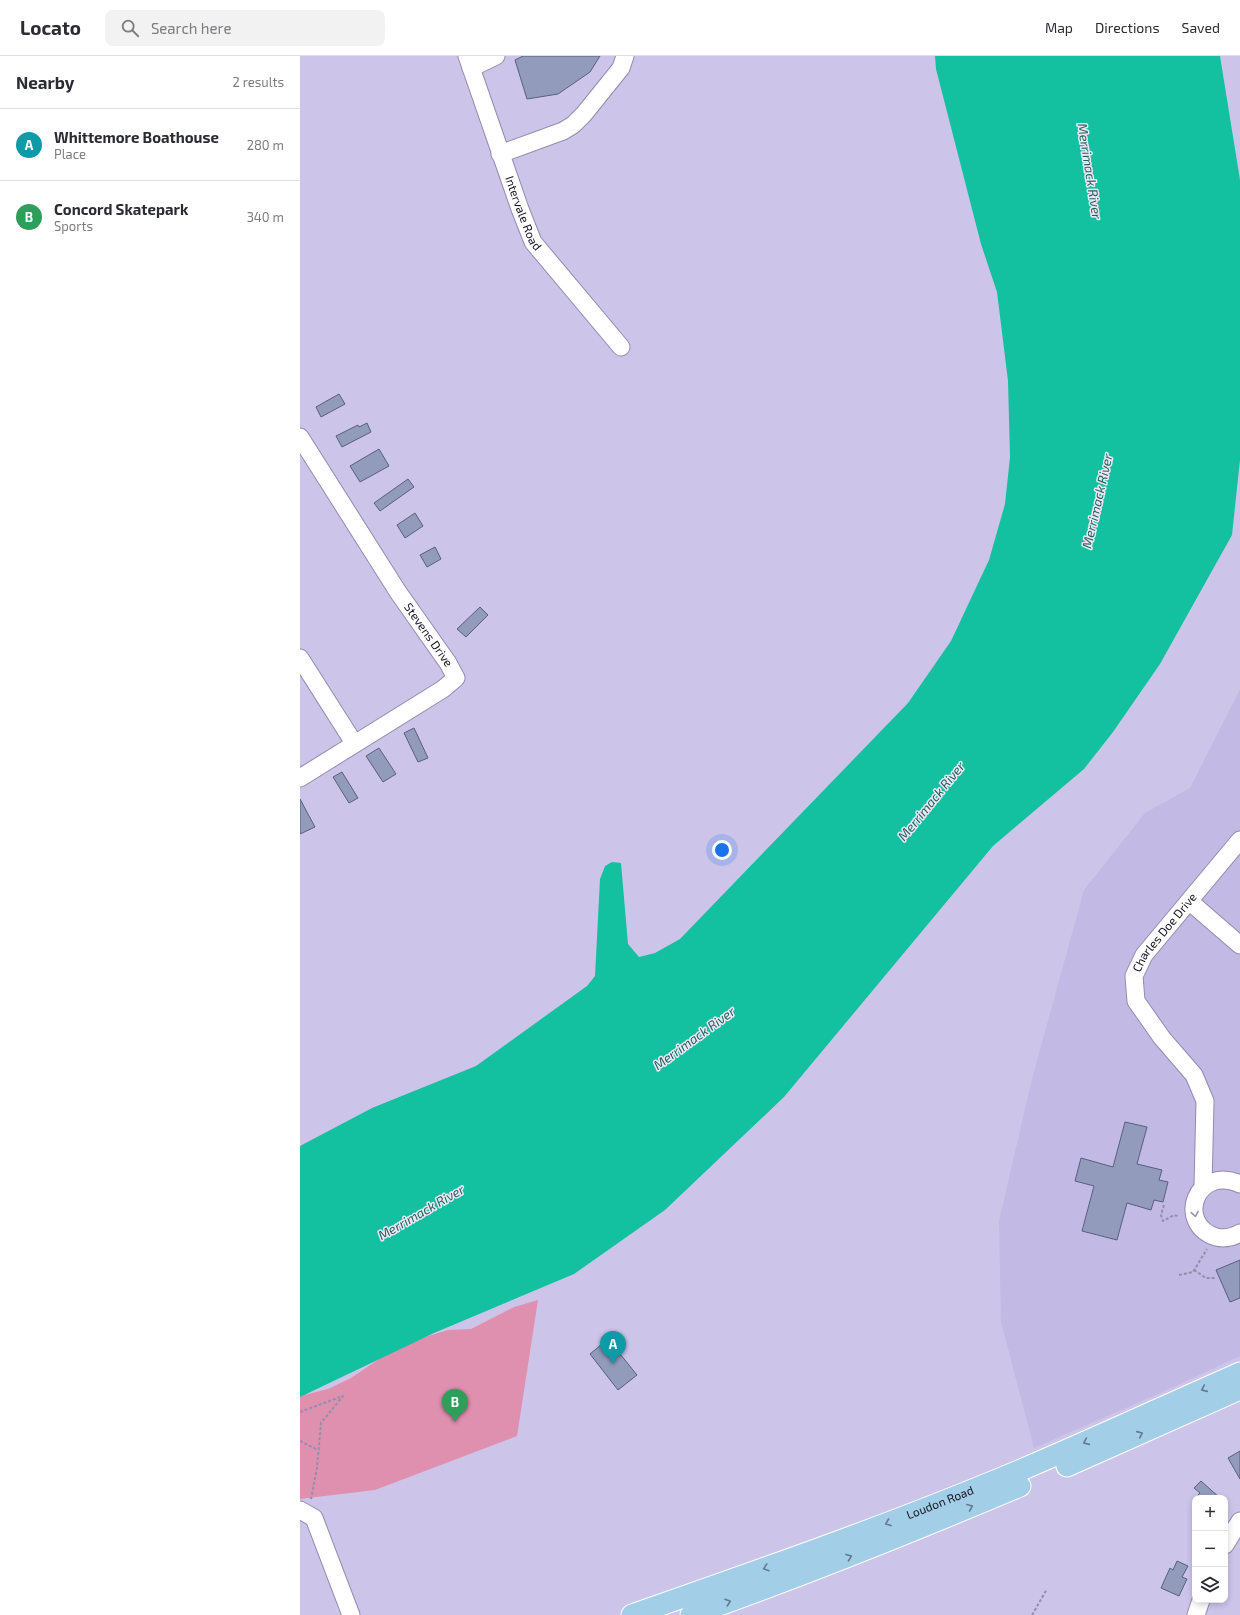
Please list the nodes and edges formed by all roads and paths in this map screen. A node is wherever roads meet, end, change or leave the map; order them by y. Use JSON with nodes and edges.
{"nodes":[{"id":1,"x":496,"y":56,"type":"edge"},
{"id":2,"x":625,"y":56,"type":"edge"},
{"id":3,"x":469,"y":62,"type":"edge"},
{"id":4,"x":500,"y":154,"type":"junction"},
{"id":5,"x":621,"y":347,"type":"dead end"},
{"id":6,"x":300,"y":437,"type":"edge"},
{"id":7,"x":300,"y":658,"type":"edge"},
{"id":8,"x":354,"y":743,"type":"junction"},
{"id":9,"x":300,"y":778,"type":"edge"},
{"id":10,"x":1240,"y":840,"type":"edge"},
{"id":11,"x":1189,"y":901,"type":"junction"},
{"id":12,"x":1240,"y":944,"type":"edge"},
{"id":13,"x":1240,"y":1184,"type":"edge"},
{"id":14,"x":1203,"y":1187,"type":"junction"},
{"id":15,"x":1164,"y":1204,"type":"dead end"},
{"id":16,"x":1178,"y":1216,"type":"dead end"},
{"id":17,"x":1240,"y":1232,"type":"edge"},
{"id":18,"x":1208,"y":1248,"type":"dead end"},
{"id":19,"x":1194,"y":1270,"type":"junction"},
{"id":20,"x":1179,"y":1275,"type":"dead end"},
{"id":21,"x":1216,"y":1278,"type":"dead end"},
{"id":22,"x":1240,"y":1373,"type":"edge"},
{"id":23,"x":1240,"y":1390,"type":"edge"},
{"id":24,"x":300,"y":1412,"type":"edge"},
{"id":25,"x":300,"y":1441,"type":"edge"},
{"id":26,"x":318,"y":1450,"type":"junction"},
{"id":27,"x":304,"y":1512,"type":"edge"},
{"id":28,"x":1240,"y":1520,"type":"edge"},
{"id":29,"x":1228,"y":1540,"type":"edge"},
{"id":30,"x":1047,"y":1589,"type":"dead end"},
{"id":31,"x":1200,"y":1603,"type":"edge"},
{"id":32,"x":351,"y":1615,"type":"edge"},
{"id":33,"x":632,"y":1615,"type":"edge"},
{"id":34,"x":691,"y":1615,"type":"edge"},
{"id":35,"x":1032,"y":1615,"type":"edge"},
{"id":36,"x":1196,"y":1615,"type":"edge"}],
"edges":[{"from":1,"to":3,"type":"street"},
{"from":2,"to":4,"type":"street"},
{"from":3,"to":4,"type":"street","name":"Intervale Road"},
{"from":4,"to":5,"type":"street","name":"Intervale Road"},
{"from":6,"to":8,"type":"street","name":"Stevens Drive"},
{"from":7,"to":8,"type":"street"},
{"from":8,"to":9,"type":"street","name":"Stevens Drive"},
{"from":10,"to":11,"type":"street","name":"Charles Doe Drive"},
{"from":11,"to":12,"type":"street"},
{"from":11,"to":14,"type":"street","name":"Charles Doe Drive"},
{"from":13,"to":14,"type":"street"},
{"from":14,"to":17,"type":"street","name":"Charles Doe Drive","one_way":true},
{"from":15,"to":16,"type":"path"},
{"from":18,"to":19,"type":"path"},
{"from":19,"to":20,"type":"path"},
{"from":19,"to":21,"type":"path"},
{"from":22,"to":33,"type":"main road","name":"Loudon Road","one_way":true},
{"from":34,"to":23,"type":"main road","name":"Loudon Road","one_way":true},
{"from":24,"to":26,"type":"path"},
{"from":25,"to":26,"type":"path"},
{"from":26,"to":27,"type":"path"},
{"from":27,"to":32,"type":"street"},
{"from":28,"to":29,"type":"street"},
{"from":30,"to":35,"type":"path"},
{"from":31,"to":36,"type":"street"}]}
